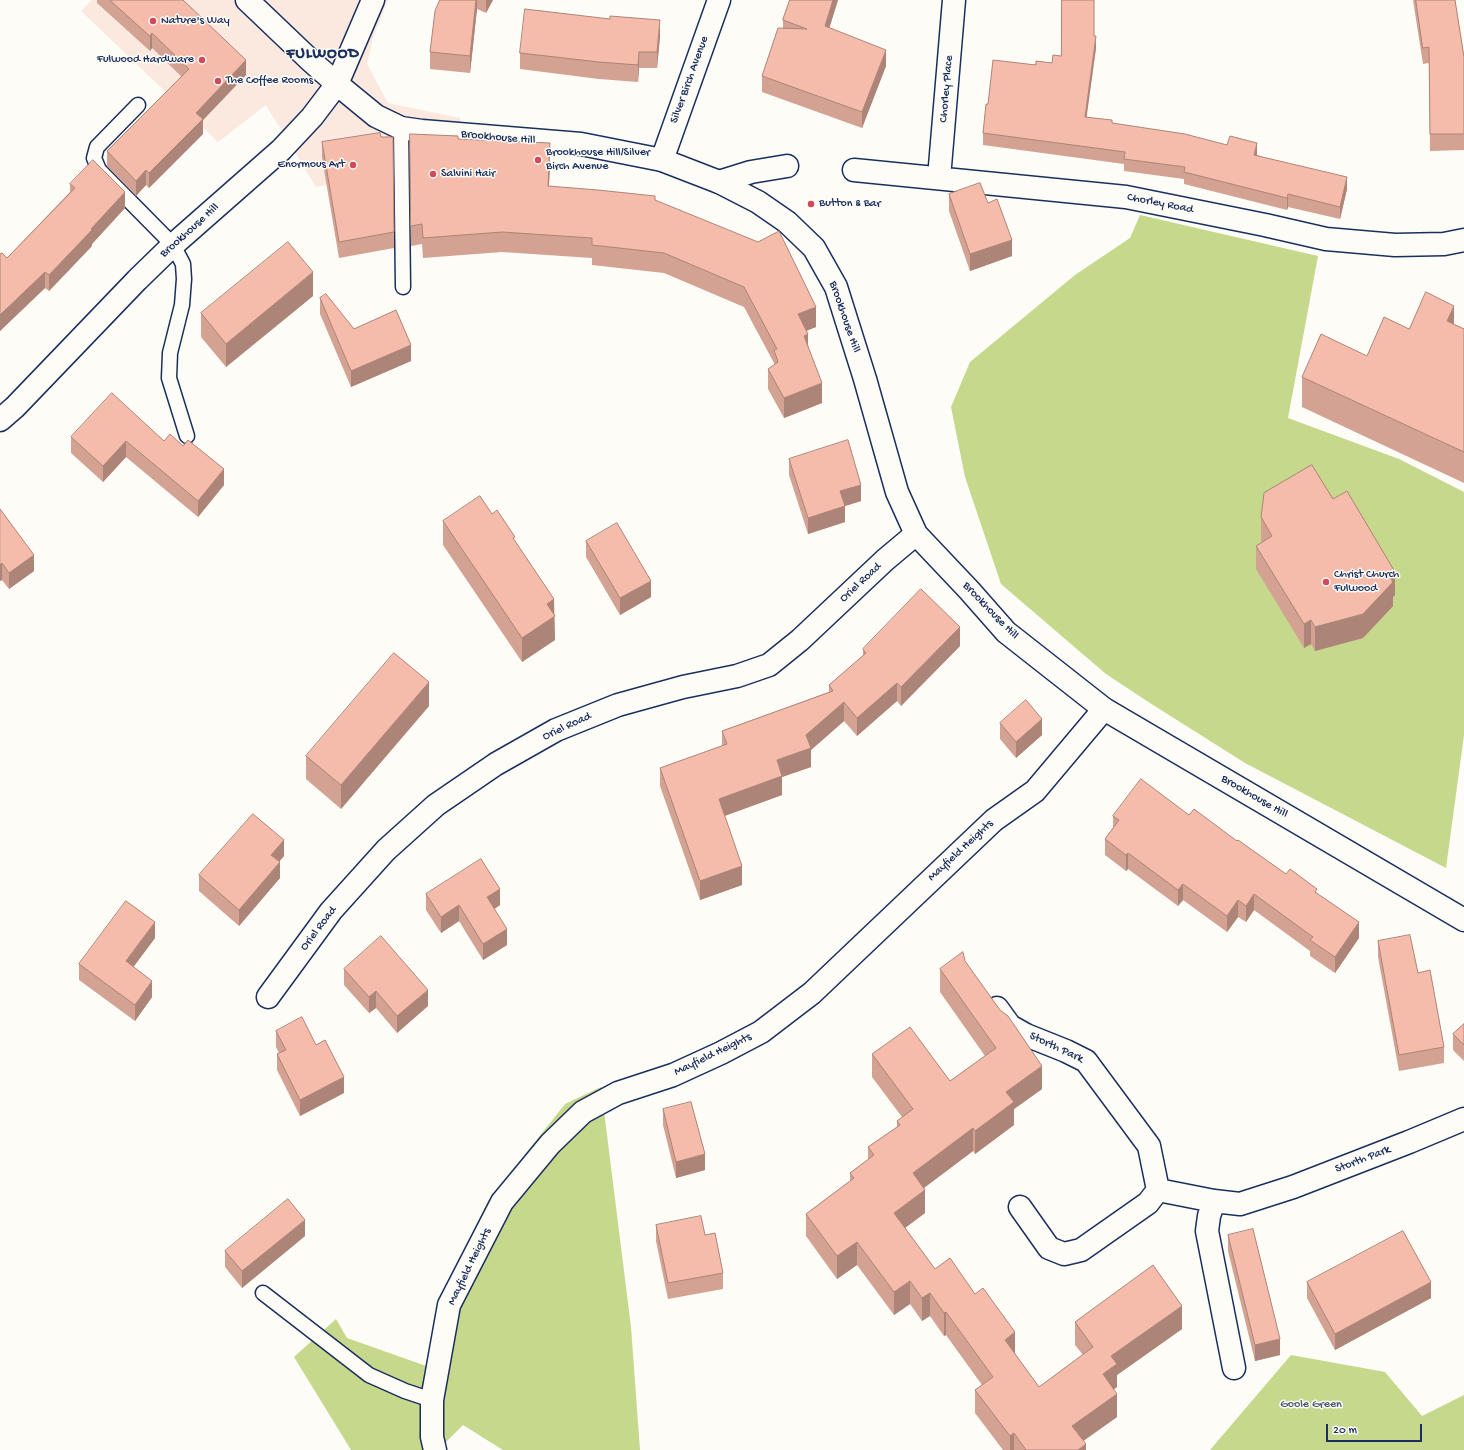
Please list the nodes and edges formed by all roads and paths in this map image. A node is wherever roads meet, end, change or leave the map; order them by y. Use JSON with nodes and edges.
{"nodes":[{"id":1,"x":247,"y":0,"type":"edge"},
{"id":2,"x":373,"y":0,"type":"edge"},
{"id":3,"x":719,"y":0,"type":"edge"},
{"id":4,"x":954,"y":0,"type":"edge"},
{"id":5,"x":337,"y":84,"type":"junction"},
{"id":6,"x":138,"y":105,"type":"dead end"},
{"id":7,"x":401,"y":128,"type":"junction"},
{"id":8,"x":662,"y":160,"type":"junction"},
{"id":9,"x":787,"y":166,"type":"dead end"},
{"id":10,"x":854,"y":170,"type":"dead end"},
{"id":11,"x":939,"y":178,"type":"junction"},
{"id":12,"x":719,"y":182,"type":"junction"},
{"id":13,"x":1464,"y":240,"type":"edge"},
{"id":14,"x":173,"y":246,"type":"junction"},
{"id":15,"x":403,"y":287,"type":"dead end"},
{"id":16,"x":0,"y":420,"type":"edge"},
{"id":17,"x":187,"y":436,"type":"dead end"},
{"id":18,"x":916,"y":534,"type":"junction"},
{"id":19,"x":1104,"y":709,"type":"junction"},
{"id":20,"x":1464,"y":920,"type":"edge"},
{"id":21,"x":983,"y":989,"type":"edge"},
{"id":22,"x":268,"y":998,"type":"dead end"},
{"id":23,"x":1464,"y":1119,"type":"edge"},
{"id":24,"x":1158,"y":1190,"type":"junction"},
{"id":25,"x":1214,"y":1201,"type":"junction"},
{"id":26,"x":1020,"y":1207,"type":"dead end"},
{"id":27,"x":263,"y":1293,"type":"dead end"},
{"id":28,"x":1234,"y":1368,"type":"dead end"},
{"id":29,"x":432,"y":1400,"type":"junction"},
{"id":30,"x":435,"y":1450,"type":"edge"}],
"edges":[{"from":1,"to":5,"type":"street"},
{"from":2,"to":5,"type":"street"},
{"from":3,"to":8,"type":"street","name":"Silver Birch Avenue"},
{"from":4,"to":11,"type":"street","name":"Chorley Place"},
{"from":5,"to":7,"type":"street","name":"Brookhouse Hill"},
{"from":5,"to":14,"type":"street","name":"Brookhouse Hill"},
{"from":6,"to":14,"type":"lane"},
{"from":7,"to":8,"type":"street","name":"Brookhouse Hill"},
{"from":7,"to":15,"type":"lane"},
{"from":8,"to":12,"type":"street","name":"Brookhouse Hill"},
{"from":9,"to":12,"type":"street"},
{"from":10,"to":11,"type":"street","name":"Chorley Road"},
{"from":11,"to":13,"type":"street","name":"Chorley Road"},
{"from":12,"to":18,"type":"street","name":"Brookhouse Hill"},
{"from":14,"to":16,"type":"street","name":"Brookhouse Hill"},
{"from":14,"to":17,"type":"lane"},
{"from":18,"to":19,"type":"street","name":"Brookhouse Hill"},
{"from":18,"to":22,"type":"street","name":"Oriel Road"},
{"from":19,"to":20,"type":"street","name":"Brookhouse Hill"},
{"from":19,"to":29,"type":"street","name":"Mayfield Heights"},
{"from":21,"to":24,"type":"street","name":"Storth Park"},
{"from":23,"to":25,"type":"street","name":"Storth Park"},
{"from":24,"to":25,"type":"street","name":"Storth Park"},
{"from":24,"to":26,"type":"street"},
{"from":25,"to":28,"type":"street"},
{"from":27,"to":29,"type":"lane"},
{"from":29,"to":30,"type":"street","name":"Mayfield Heights"}]}
